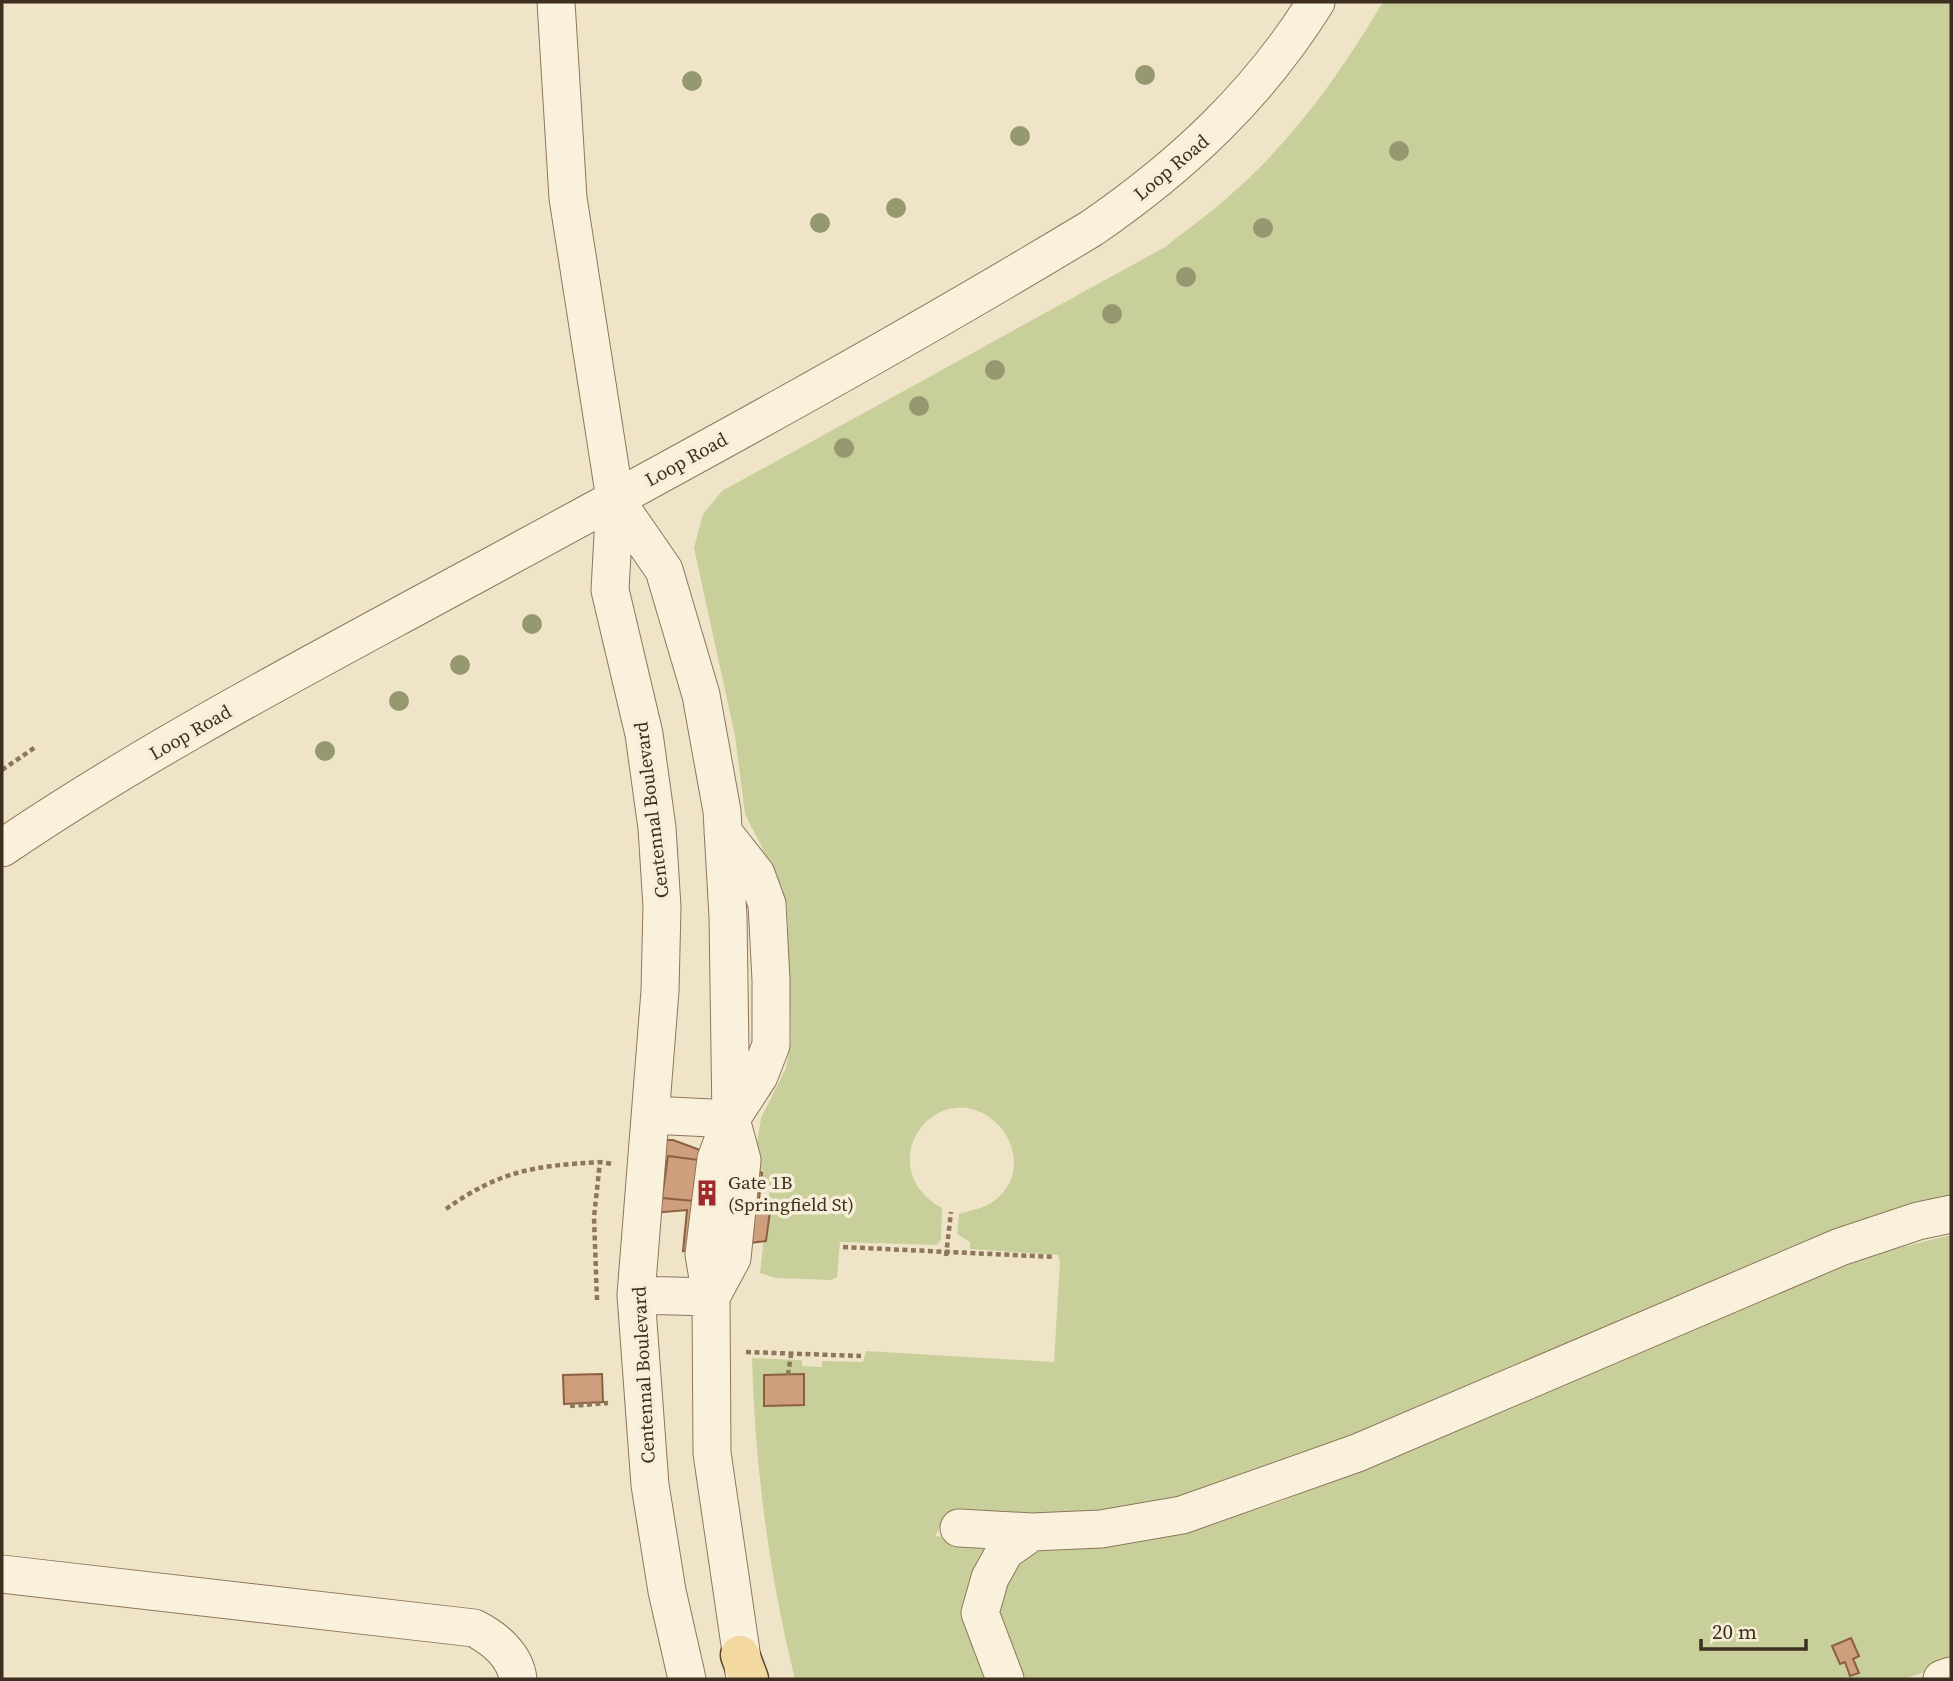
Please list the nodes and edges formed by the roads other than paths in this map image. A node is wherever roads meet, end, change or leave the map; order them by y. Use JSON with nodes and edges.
{"nodes":[{"id":1,"x":556,"y":2,"type":"edge"},
{"id":2,"x":1316,"y":2,"type":"edge"},
{"id":3,"x":615,"y":499,"type":"junction"},
{"id":4,"x":2,"y":848,"type":"edge"},
{"id":5,"x":651,"y":1115,"type":"junction"},
{"id":6,"x":731,"y":1119,"type":"junction"},
{"id":7,"x":1951,"y":1214,"type":"edge"},
{"id":8,"x":636,"y":1295,"type":"junction"},
{"id":9,"x":710,"y":1297,"type":"junction"},
{"id":10,"x":959,"y":1528,"type":"dead end"},
{"id":11,"x":1032,"y":1532,"type":"junction"},
{"id":12,"x":2,"y":1574,"type":"edge"},
{"id":13,"x":745,"y":1671,"type":"edge"},
{"id":14,"x":1951,"y":1676,"type":"edge"},
{"id":15,"x":518,"y":1679,"type":"edge"},
{"id":16,"x":687,"y":1679,"type":"edge"},
{"id":17,"x":1004,"y":1679,"type":"edge"},
{"id":18,"x":1942,"y":1679,"type":"edge"}],
"edges":[{"from":1,"to":3,"type":"street"},
{"from":2,"to":3,"type":"street","name":"Loop Road"},
{"from":3,"to":4,"type":"street","name":"Loop Road"},
{"from":3,"to":5,"type":"street","name":"Centennal Boulevard"},
{"from":3,"to":6,"type":"street"},
{"from":5,"to":6,"type":"street"},
{"from":5,"to":8,"type":"street","name":"Centennal Boulevard"},
{"from":6,"to":9,"type":"street"},
{"from":7,"to":11,"type":"street"},
{"from":8,"to":9,"type":"street"},
{"from":8,"to":16,"type":"street","name":"Centennal Boulevard"},
{"from":9,"to":13,"type":"street"},
{"from":10,"to":11,"type":"street"},
{"from":11,"to":17,"type":"street"},
{"from":12,"to":15,"type":"street"},
{"from":14,"to":18,"type":"street"}]}
